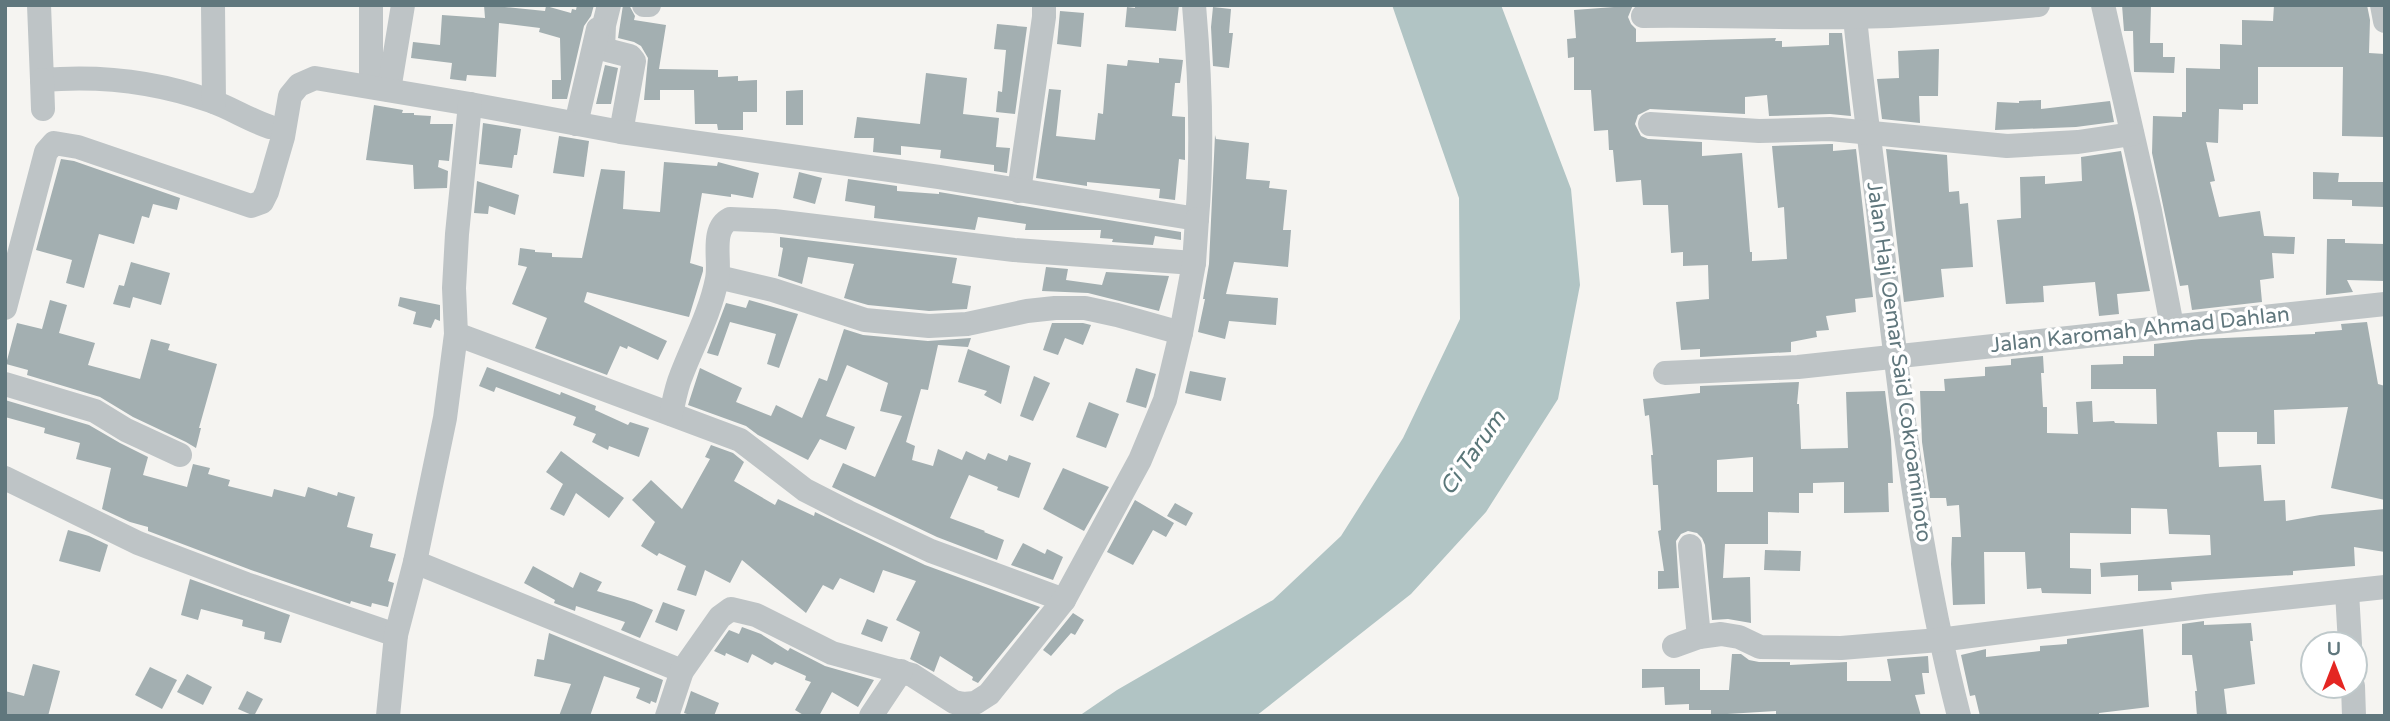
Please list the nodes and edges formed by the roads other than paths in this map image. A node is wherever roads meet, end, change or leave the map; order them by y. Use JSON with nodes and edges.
{"nodes":[{"id":1,"x":40,"y":5,"type":"edge"},
{"id":2,"x":213,"y":5,"type":"edge"},
{"id":3,"x":371,"y":5,"type":"edge"},
{"id":4,"x":403,"y":5,"type":"edge"},
{"id":5,"x":604,"y":5,"type":"edge"},
{"id":6,"x":610,"y":5,"type":"edge"},
{"id":7,"x":1044,"y":5,"type":"edge"},
{"id":8,"x":1194,"y":5,"type":"edge"},
{"id":9,"x":2038,"y":5,"type":"edge"},
{"id":10,"x":2103,"y":5,"type":"edge"},
{"id":11,"x":2382,"y":5,"type":"edge"},
{"id":12,"x":1854,"y":11,"type":"edge"},
{"id":13,"x":1643,"y":16,"type":"dead end"},
{"id":14,"x":2385,"y":21,"type":"edge"},
{"id":15,"x":371,"y":73,"type":"dead end"},
{"id":16,"x":42,"y":80,"type":"junction"},
{"id":17,"x":389,"y":90,"type":"junction"},
{"id":18,"x":214,"y":102,"type":"junction"},
{"id":19,"x":470,"y":104,"type":"junction"},
{"id":20,"x":43,"y":109,"type":"dead end"},
{"id":21,"x":576,"y":124,"type":"junction"},
{"id":22,"x":1650,"y":124,"type":"dead end"},
{"id":23,"x":270,"y":127,"type":"dead end"},
{"id":24,"x":621,"y":132,"type":"junction"},
{"id":25,"x":1870,"y":132,"type":"junction"},
{"id":26,"x":2132,"y":134,"type":"junction"},
{"id":27,"x":1019,"y":191,"type":"junction"},
{"id":28,"x":1197,"y":219,"type":"junction"},
{"id":29,"x":1194,"y":263,"type":"junction"},
{"id":30,"x":718,"y":277,"type":"junction"},
{"id":31,"x":2385,"y":304,"type":"edge"},
{"id":32,"x":5,"y":307,"type":"edge"},
{"id":33,"x":2172,"y":326,"type":"junction"},
{"id":34,"x":1181,"y":333,"type":"junction"},
{"id":35,"x":456,"y":334,"type":"junction"},
{"id":36,"x":1895,"y":356,"type":"junction"},
{"id":37,"x":1665,"y":373,"type":"dead end"},
{"id":38,"x":5,"y":384,"type":"edge"},
{"id":39,"x":671,"y":414,"type":"junction"},
{"id":40,"x":180,"y":455,"type":"dead end"},
{"id":41,"x":7,"y":484,"type":"edge"},
{"id":42,"x":1690,"y":545,"type":"dead end"},
{"id":43,"x":415,"y":562,"type":"junction"},
{"id":44,"x":2385,"y":587,"type":"edge"},
{"id":45,"x":2347,"y":592,"type":"junction"},
{"id":46,"x":1064,"y":600,"type":"junction"},
{"id":47,"x":2349,"y":630,"type":"edge"},
{"id":48,"x":396,"y":635,"type":"junction"},
{"id":49,"x":1699,"y":637,"type":"junction"},
{"id":50,"x":1939,"y":640,"type":"junction"},
{"id":51,"x":1674,"y":646,"type":"dead end"},
{"id":52,"x":682,"y":671,"type":"junction"},
{"id":53,"x":901,"y":671,"type":"junction"},
{"id":54,"x":388,"y":716,"type":"edge"},
{"id":55,"x":667,"y":716,"type":"edge"},
{"id":56,"x":871,"y":716,"type":"edge"},
{"id":57,"x":1959,"y":716,"type":"edge"}],
"edges":[{"from":1,"to":16,"type":"street"},
{"from":2,"to":18,"type":"street"},
{"from":3,"to":15,"type":"street"},
{"from":4,"to":17,"type":"street"},
{"from":5,"to":21,"type":"street"},
{"from":6,"to":24,"type":"street"},
{"from":7,"to":27,"type":"street"},
{"from":8,"to":28,"type":"street"},
{"from":9,"to":12,"type":"street"},
{"from":10,"to":26,"type":"street"},
{"from":11,"to":14,"type":"street"},
{"from":12,"to":13,"type":"street"},
{"from":12,"to":25,"type":"street","name":"Jalan Haji Oemar Said Cokroaminoto"},
{"from":16,"to":18,"type":"street"},
{"from":16,"to":20,"type":"street"},
{"from":17,"to":19,"type":"street"},
{"from":17,"to":32,"type":"street"},
{"from":18,"to":23,"type":"street"},
{"from":19,"to":21,"type":"street"},
{"from":19,"to":35,"type":"street"},
{"from":21,"to":24,"type":"street"},
{"from":22,"to":25,"type":"street"},
{"from":24,"to":27,"type":"street"},
{"from":25,"to":26,"type":"street"},
{"from":25,"to":36,"type":"street","name":"Jalan Haji Oemar Said Cokroaminoto"},
{"from":26,"to":33,"type":"street"},
{"from":27,"to":28,"type":"street"},
{"from":28,"to":29,"type":"street"},
{"from":29,"to":30,"type":"street"},
{"from":29,"to":34,"type":"street"},
{"from":30,"to":34,"type":"street"},
{"from":30,"to":39,"type":"street"},
{"from":31,"to":33,"type":"street","name":"Jalan Karomah Ahmad Dahlan"},
{"from":33,"to":36,"type":"street","name":"Jalan Karomah Ahmad Dahlan"},
{"from":34,"to":46,"type":"street"},
{"from":35,"to":39,"type":"street"},
{"from":35,"to":43,"type":"street"},
{"from":36,"to":37,"type":"street","name":"Jalan Karomah Ahmad Dahlan"},
{"from":36,"to":50,"type":"street","name":"Jalan Haji Oemar Said Cokroaminoto"},
{"from":38,"to":40,"type":"street"},
{"from":39,"to":46,"type":"street"},
{"from":41,"to":48,"type":"street"},
{"from":42,"to":49,"type":"street"},
{"from":43,"to":48,"type":"street"},
{"from":43,"to":52,"type":"street"},
{"from":44,"to":45,"type":"street"},
{"from":45,"to":47,"type":"street"},
{"from":45,"to":50,"type":"street"},
{"from":46,"to":53,"type":"street"},
{"from":48,"to":54,"type":"street"},
{"from":49,"to":50,"type":"street"},
{"from":49,"to":51,"type":"street"},
{"from":50,"to":57,"type":"street","name":"Jalan Haji Oemar Said Cokroaminoto"},
{"from":52,"to":53,"type":"street"},
{"from":52,"to":55,"type":"street"},
{"from":53,"to":56,"type":"street"}]}
